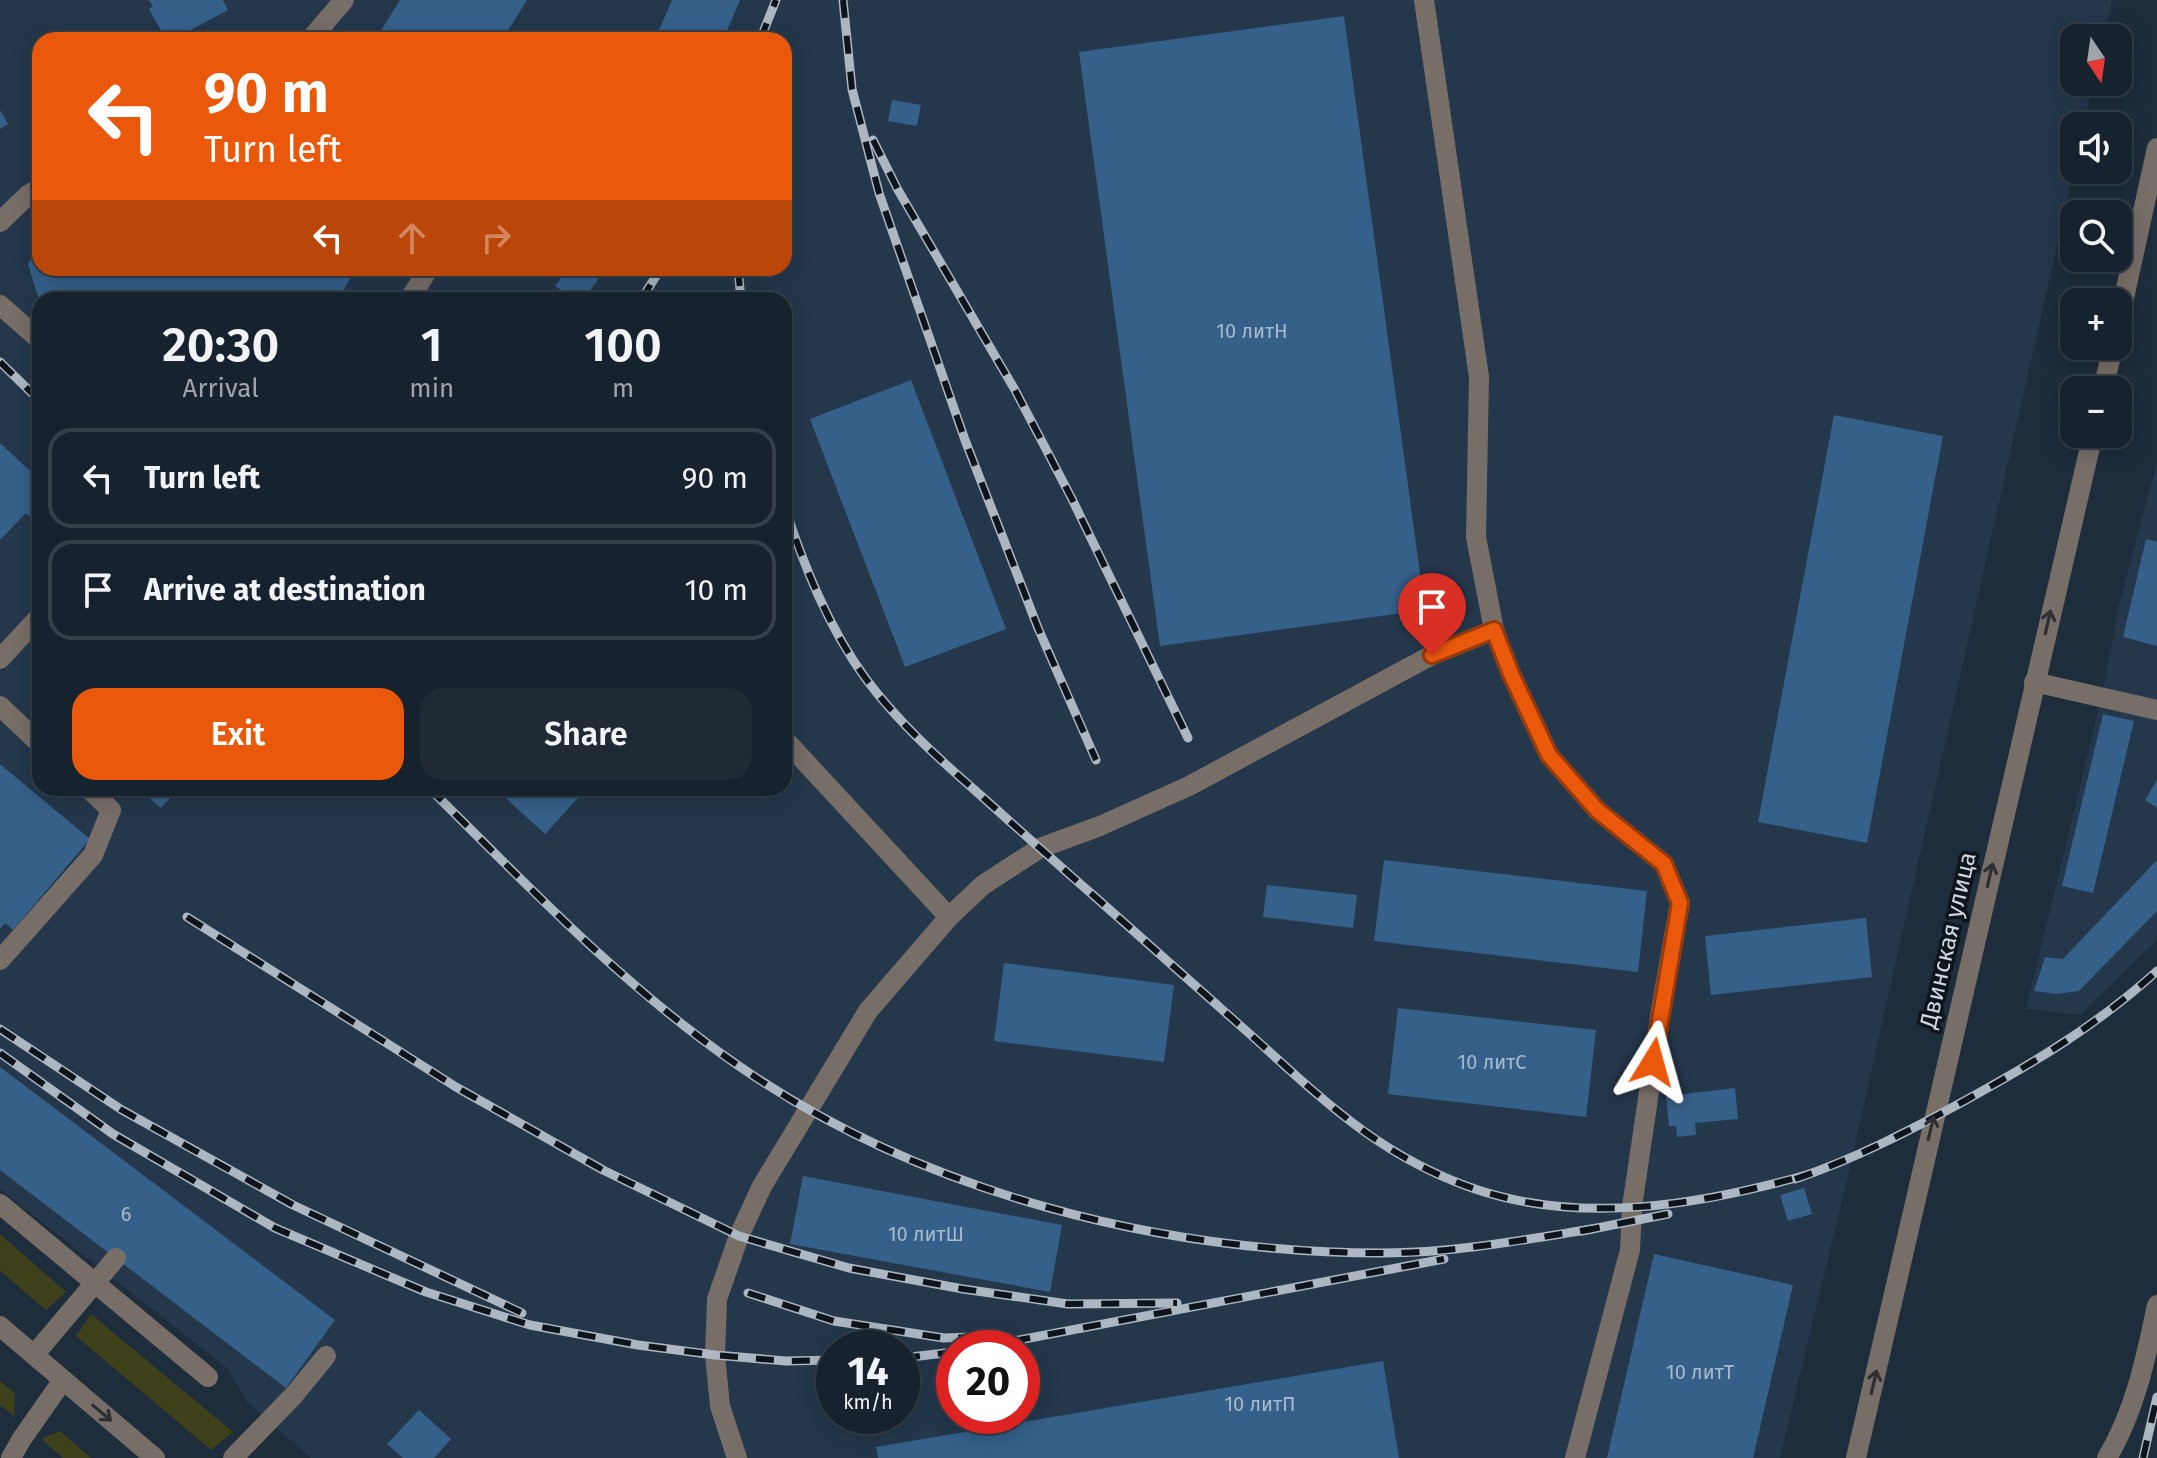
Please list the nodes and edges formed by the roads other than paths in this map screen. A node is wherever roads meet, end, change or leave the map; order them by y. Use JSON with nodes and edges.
{"nodes":[{"id":1,"x":344,"y":0,"type":"edge"},
{"id":2,"x":1424,"y":0,"type":"edge"},
{"id":3,"x":317,"y":32,"type":"edge"},
{"id":4,"x":2157,"y":148,"type":"edge"},
{"id":5,"x":32,"y":193,"type":"edge"},
{"id":6,"x":0,"y":222,"type":"edge"},
{"id":7,"x":2126,"y":288,"type":"edge"},
{"id":8,"x":0,"y":305,"type":"edge"},
{"id":9,"x":32,"y":333,"type":"edge"},
{"id":10,"x":2090,"y":448,"type":"edge"},
{"id":11,"x":32,"y":625,"type":"edge"},
{"id":12,"x":1494,"y":630,"type":"junction"},
{"id":13,"x":0,"y":659,"type":"edge"},
{"id":14,"x":2034,"y":682,"type":"junction"},
{"id":15,"x":0,"y":706,"type":"edge"},
{"id":16,"x":2157,"y":710,"type":"edge"},
{"id":17,"x":32,"y":736,"type":"edge"},
{"id":18,"x":792,"y":748,"type":"edge"},
{"id":19,"x":96,"y":796,"type":"edge"},
{"id":20,"x":949,"y":917,"type":"junction"},
{"id":21,"x":0,"y":960,"type":"edge"},
{"id":22,"x":0,"y":1204,"type":"edge"},
{"id":23,"x":116,"y":1258,"type":"dead end"},
{"id":24,"x":96,"y":1283,"type":"junction"},
{"id":25,"x":2157,"y":1305,"type":"edge"},
{"id":26,"x":0,"y":1326,"type":"edge"},
{"id":27,"x":34,"y":1355,"type":"junction"},
{"id":28,"x":326,"y":1356,"type":"dead end"},
{"id":29,"x":208,"y":1377,"type":"dead end"},
{"id":30,"x":63,"y":1380,"type":"junction"},
{"id":31,"x":11,"y":1458,"type":"edge"},
{"id":32,"x":155,"y":1458,"type":"edge"},
{"id":33,"x":233,"y":1458,"type":"edge"},
{"id":34,"x":737,"y":1458,"type":"edge"},
{"id":35,"x":1575,"y":1458,"type":"edge"},
{"id":36,"x":1856,"y":1458,"type":"edge"},
{"id":37,"x":2107,"y":1458,"type":"edge"}],
"edges":[{"from":1,"to":3,"type":"street"},
{"from":2,"to":12,"type":"street"},
{"from":4,"to":7,"type":"street"},
{"from":5,"to":6,"type":"street"},
{"from":8,"to":9,"type":"street"},
{"from":14,"to":10,"type":"street","name":"Двинская улица","one_way":true},
{"from":11,"to":13,"type":"street"},
{"from":12,"to":20,"type":"street"},
{"from":12,"to":35,"type":"street"},
{"from":14,"to":16,"type":"street"},
{"from":36,"to":14,"type":"street","name":"Двинская улица","one_way":true},
{"from":15,"to":17,"type":"street"},
{"from":18,"to":20,"type":"street"},
{"from":19,"to":21,"type":"street"},
{"from":20,"to":34,"type":"street"},
{"from":22,"to":24,"type":"street"},
{"from":23,"to":24,"type":"street"},
{"from":24,"to":27,"type":"street"},
{"from":24,"to":29,"type":"street"},
{"from":25,"to":37,"type":"street"},
{"from":26,"to":27,"type":"street"},
{"from":27,"to":30,"type":"street"},
{"from":28,"to":33,"type":"street"},
{"from":30,"to":31,"type":"street"},
{"from":30,"to":32,"type":"street","one_way":true}]}
